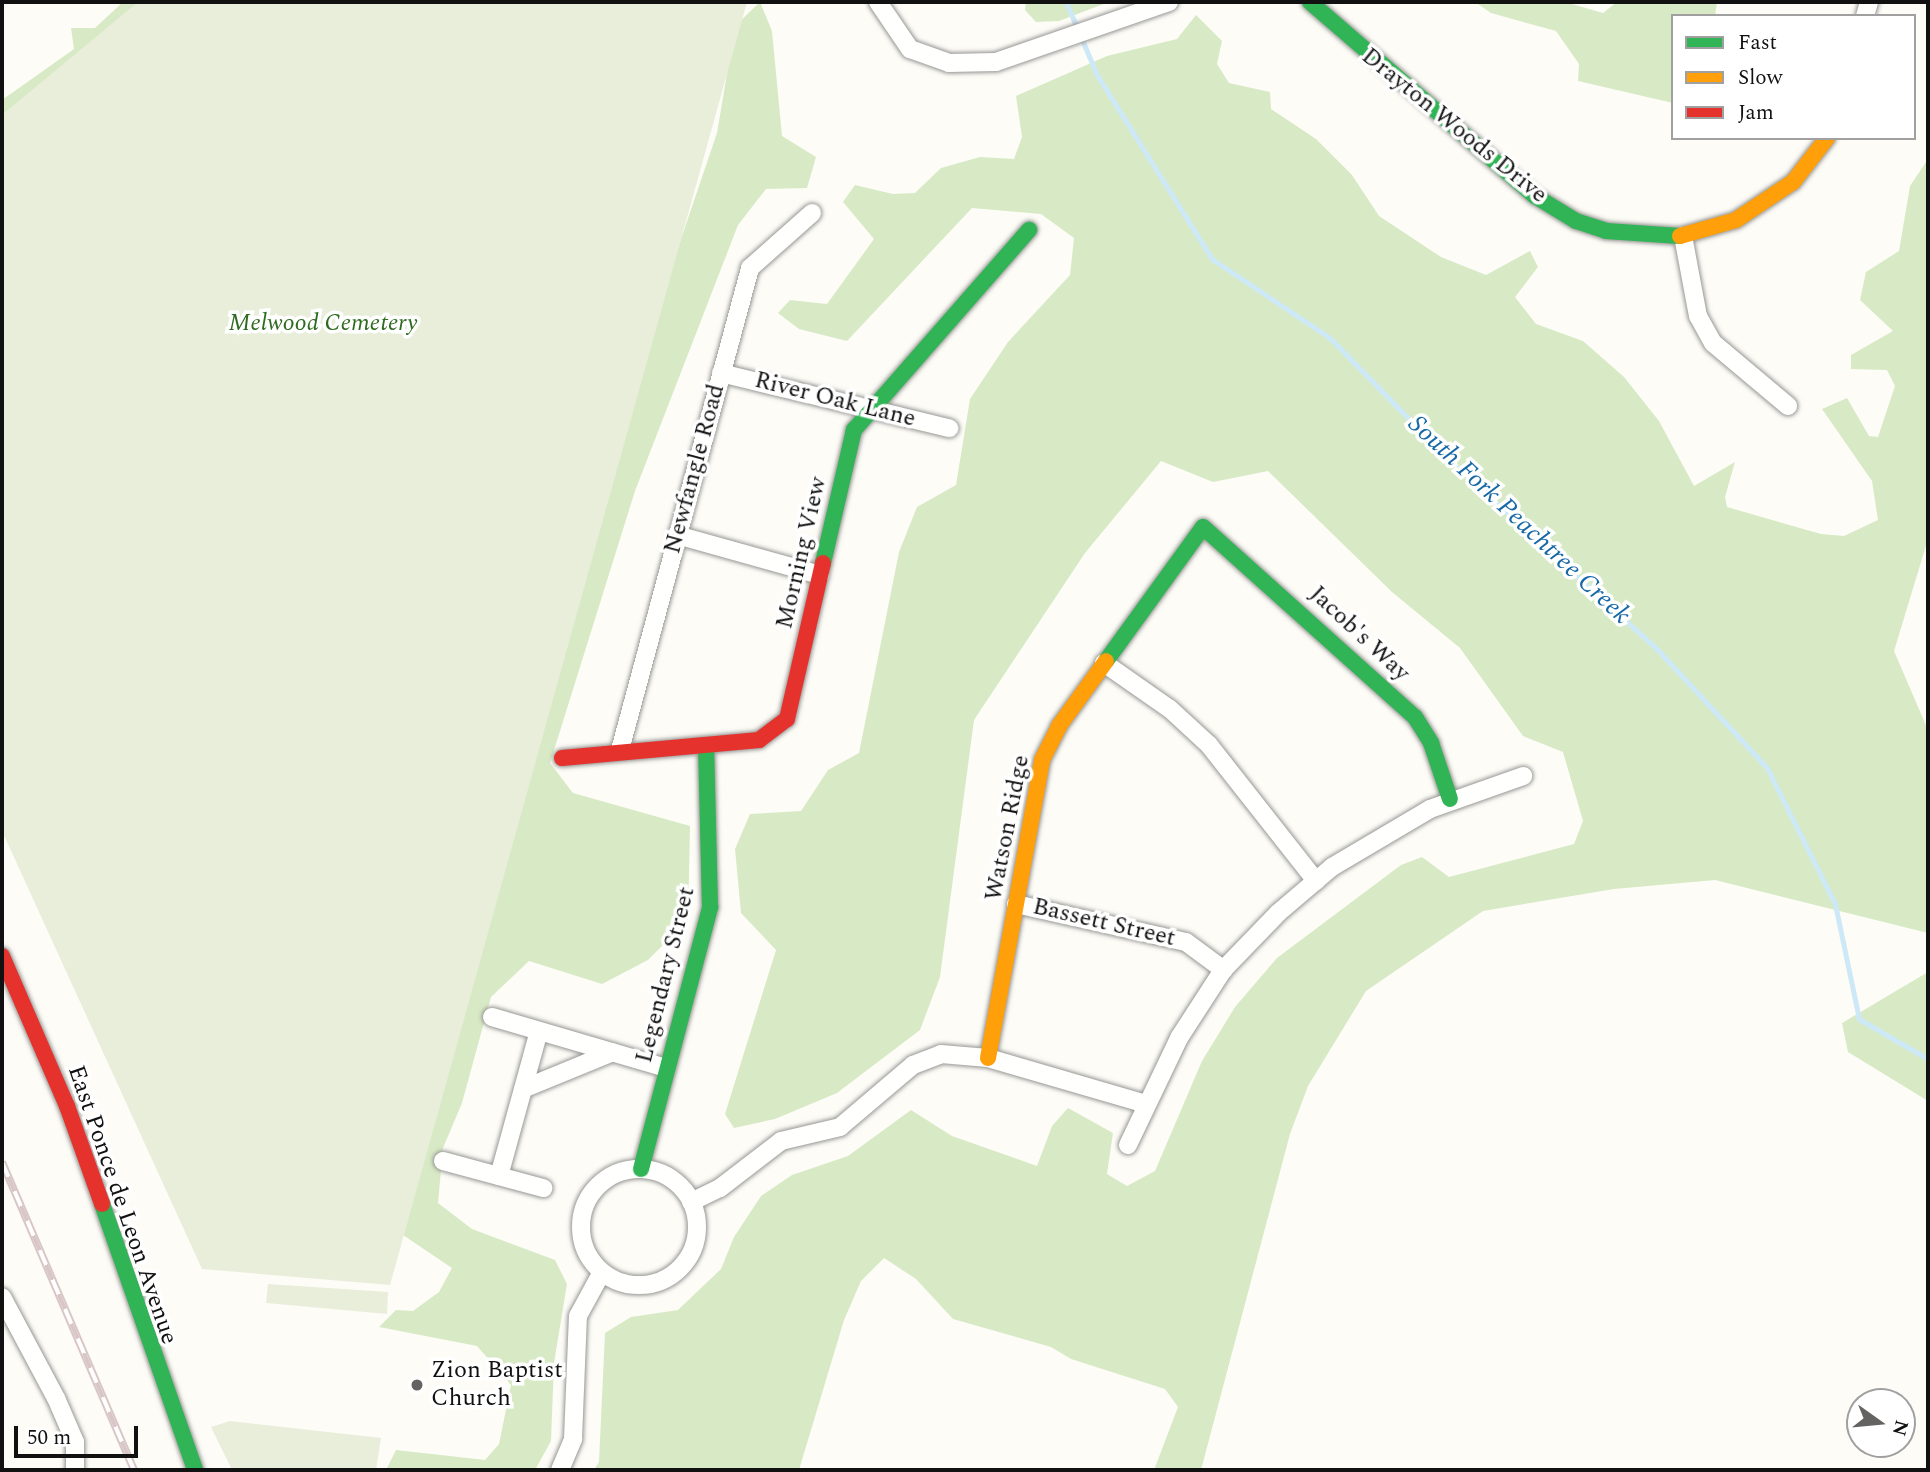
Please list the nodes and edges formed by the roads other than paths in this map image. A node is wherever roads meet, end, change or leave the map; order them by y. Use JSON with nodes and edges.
{"nodes":[{"id":1,"x":878,"y":2,"type":"edge"},
{"id":2,"x":1169,"y":2,"type":"edge"},
{"id":3,"x":1310,"y":2,"type":"edge"},
{"id":4,"x":1825,"y":140,"type":"edge"},
{"id":5,"x":812,"y":213,"type":"dead end"},
{"id":6,"x":1030,"y":230,"type":"dead end"},
{"id":7,"x":1683,"y":236,"type":"junction"},
{"id":8,"x":721,"y":373,"type":"junction"},
{"id":9,"x":1788,"y":406,"type":"dead end"},
{"id":10,"x":869,"y":408,"type":"junction"},
{"id":11,"x":949,"y":428,"type":"dead end"},
{"id":12,"x":1203,"y":527,"type":"joint"},
{"id":13,"x":677,"y":535,"type":"junction"},
{"id":14,"x":820,"y":575,"type":"junction"},
{"id":15,"x":1104,"y":663,"type":"junction"},
{"id":16,"x":706,"y":748,"type":"junction"},
{"id":17,"x":620,"y":750,"type":"junction"},
{"id":18,"x":562,"y":758,"type":"dead end"},
{"id":19,"x":1523,"y":776,"type":"dead end"},
{"id":20,"x":1450,"y":799,"type":"junction"},
{"id":21,"x":1316,"y":881,"type":"junction"},
{"id":22,"x":1016,"y":904,"type":"junction"},
{"id":23,"x":2,"y":956,"type":"edge"},
{"id":24,"x":1224,"y":970,"type":"junction"},
{"id":25,"x":492,"y":1017,"type":"dead end"},
{"id":26,"x":539,"y":1031,"type":"junction"},
{"id":27,"x":613,"y":1052,"type":"junction"},
{"id":28,"x":988,"y":1058,"type":"junction"},
{"id":29,"x":666,"y":1068,"type":"junction"},
{"id":30,"x":523,"y":1088,"type":"junction"},
{"id":31,"x":1146,"y":1104,"type":"junction"},
{"id":32,"x":1128,"y":1145,"type":"dead end"},
{"id":33,"x":443,"y":1161,"type":"dead end"},
{"id":34,"x":641,"y":1169,"type":"junction"},
{"id":35,"x":499,"y":1176,"type":"junction"},
{"id":36,"x":543,"y":1188,"type":"dead end"},
{"id":37,"x":691,"y":1202,"type":"junction"},
{"id":38,"x":602,"y":1272,"type":"junction"},
{"id":39,"x":2,"y":1297,"type":"edge"},
{"id":40,"x":75,"y":1470,"type":"edge"},
{"id":41,"x":195,"y":1470,"type":"edge"},
{"id":42,"x":560,"y":1470,"type":"edge"}],
"edges":[{"from":1,"to":2,"type":"street"},
{"from":3,"to":7,"type":"street","name":"Drayton Woods Drive"},
{"from":4,"to":7,"type":"street","name":"Drayton Woods Drive"},
{"from":5,"to":8,"type":"street","name":"Newfangle Road"},
{"from":6,"to":10,"type":"street","name":"Morning View"},
{"from":7,"to":9,"type":"street"},
{"from":8,"to":10,"type":"street","name":"River Oak Lane"},
{"from":8,"to":13,"type":"street","name":"Newfangle Road"},
{"from":10,"to":11,"type":"street","name":"River Oak Lane"},
{"from":10,"to":14,"type":"street","name":"Morning View"},
{"from":12,"to":15,"type":"street","name":"Watson Ridge"},
{"from":12,"to":20,"type":"street","name":"Jacob's Way"},
{"from":13,"to":14,"type":"street"},
{"from":13,"to":17,"type":"street","name":"Newfangle Road"},
{"from":14,"to":16,"type":"street","name":"Morning View"},
{"from":15,"to":21,"type":"street"},
{"from":15,"to":22,"type":"street","name":"Watson Ridge"},
{"from":16,"to":17,"type":"street","name":"Morning View"},
{"from":16,"to":29,"type":"street","name":"Legendary Street"},
{"from":17,"to":18,"type":"street","name":"Morning View"},
{"from":19,"to":20,"type":"street"},
{"from":20,"to":21,"type":"street"},
{"from":21,"to":24,"type":"street"},
{"from":22,"to":24,"type":"street","name":"Bassett Street"},
{"from":22,"to":28,"type":"street","name":"Watson Ridge"},
{"from":23,"to":41,"type":"street","name":"East Ponce de Leon Avenue"},
{"from":24,"to":31,"type":"street"},
{"from":25,"to":26,"type":"street"},
{"from":26,"to":27,"type":"street"},
{"from":26,"to":30,"type":"street"},
{"from":27,"to":29,"type":"street"},
{"from":27,"to":30,"type":"street"},
{"from":28,"to":31,"type":"street"},
{"from":28,"to":37,"type":"street"},
{"from":29,"to":34,"type":"street","name":"Legendary Street"},
{"from":30,"to":35,"type":"street"},
{"from":31,"to":32,"type":"street"},
{"from":33,"to":35,"type":"street"},
{"from":34,"to":37,"type":"street"},
{"from":34,"to":38,"type":"street"},
{"from":35,"to":36,"type":"street"},
{"from":37,"to":38,"type":"street"},
{"from":38,"to":42,"type":"street"},
{"from":39,"to":40,"type":"street"}]}
